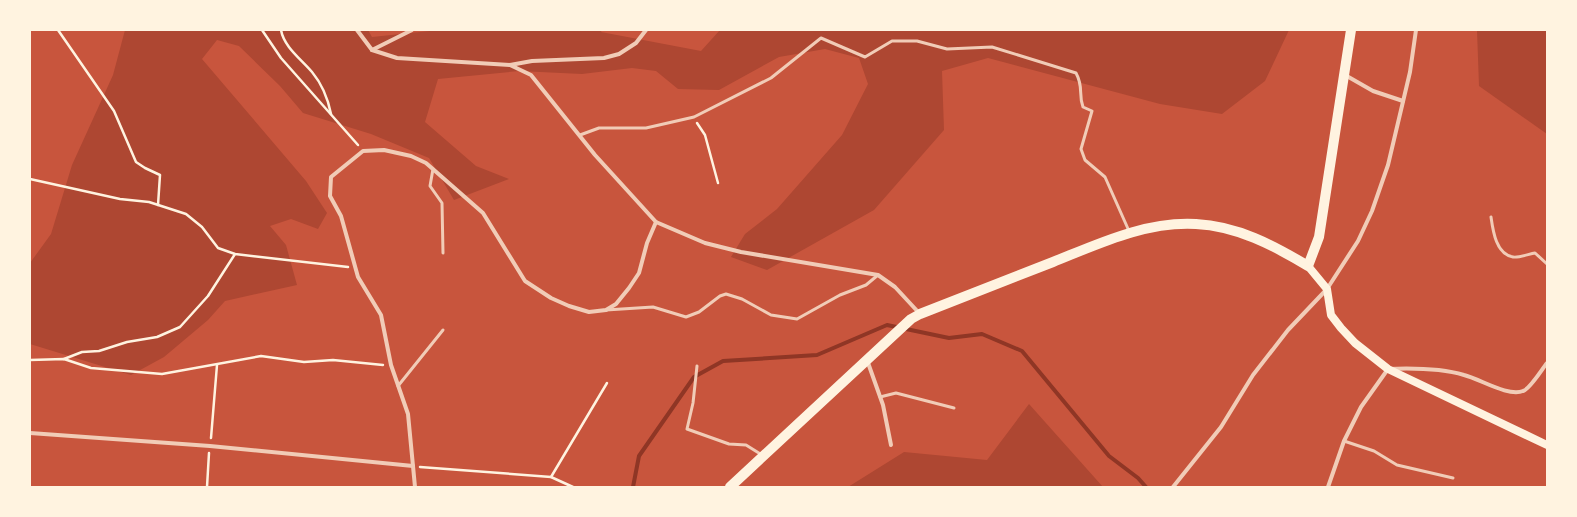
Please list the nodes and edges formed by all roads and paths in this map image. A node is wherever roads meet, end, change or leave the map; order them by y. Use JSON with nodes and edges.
{"nodes":[{"id":1,"x":58,"y":30,"type":"edge"},
{"id":2,"x":262,"y":30,"type":"edge"},
{"id":3,"x":281,"y":30,"type":"edge"},
{"id":4,"x":356,"y":30,"type":"edge"},
{"id":5,"x":412,"y":30,"type":"edge"},
{"id":6,"x":646,"y":30,"type":"edge"},
{"id":7,"x":1351,"y":30,"type":"edge"},
{"id":8,"x":1416,"y":30,"type":"edge"},
{"id":9,"x":372,"y":50,"type":"junction"},
{"id":10,"x":510,"y":65,"type":"junction"},
{"id":11,"x":1345,"y":75,"type":"junction"},
{"id":12,"x":1403,"y":101,"type":"junction"},
{"id":13,"x":332,"y":116,"type":"junction"},
{"id":14,"x":694,"y":117,"type":"junction"},
{"id":15,"x":580,"y":135,"type":"junction"},
{"id":16,"x":363,"y":151,"type":"junction"},
{"id":17,"x":433,"y":169,"type":"junction"},
{"id":18,"x":30,"y":179,"type":"edge"},
{"id":19,"x":718,"y":183,"type":"dead end"},
{"id":20,"x":158,"y":205,"type":"junction"},
{"id":21,"x":1491,"y":217,"type":"dead end"},
{"id":22,"x":656,"y":222,"type":"junction"},
{"id":23,"x":1130,"y":234,"type":"junction"},
{"id":24,"x":443,"y":253,"type":"dead end"},
{"id":25,"x":235,"y":254,"type":"junction"},
{"id":26,"x":1547,"y":264,"type":"edge"},
{"id":27,"x":1308,"y":266,"type":"junction"},
{"id":28,"x":356,"y":268,"type":"junction"},
{"id":29,"x":878,"y":276,"type":"junction"},
{"id":30,"x":1327,"y":289,"type":"junction"},
{"id":31,"x":606,"y":310,"type":"junction"},
{"id":32,"x":920,"y":314,"type":"junction"},
{"id":33,"x":443,"y":330,"type":"dead end"},
{"id":34,"x":64,"y":359,"type":"junction"},
{"id":35,"x":30,"y":360,"type":"edge"},
{"id":36,"x":867,"y":360,"type":"junction"},
{"id":37,"x":1547,"y":363,"type":"edge"},
{"id":38,"x":217,"y":365,"type":"junction"},
{"id":39,"x":391,"y":365,"type":"junction"},
{"id":40,"x":697,"y":366,"type":"dead end"},
{"id":41,"x":1388,"y":369,"type":"junction"},
{"id":42,"x":607,"y":383,"type":"dead end"},
{"id":43,"x":398,"y":386,"type":"junction"},
{"id":44,"x":880,"y":397,"type":"junction"},
{"id":45,"x":954,"y":408,"type":"dead end"},
{"id":46,"x":30,"y":433,"type":"edge"},
{"id":47,"x":1344,"y":441,"type":"junction"},
{"id":48,"x":891,"y":445,"type":"dead end"},
{"id":49,"x":1547,"y":445,"type":"edge"},
{"id":50,"x":210,"y":446,"type":"junction"},
{"id":51,"x":764,"y":456,"type":"junction"},
{"id":52,"x":413,"y":466,"type":"junction"},
{"id":53,"x":551,"y":477,"type":"junction"},
{"id":54,"x":1453,"y":478,"type":"dead end"},
{"id":55,"x":207,"y":487,"type":"edge"},
{"id":56,"x":415,"y":487,"type":"edge"},
{"id":57,"x":573,"y":487,"type":"edge"},
{"id":58,"x":730,"y":487,"type":"edge"},
{"id":59,"x":1173,"y":487,"type":"edge"},
{"id":60,"x":1328,"y":487,"type":"edge"}],
"edges":[{"from":1,"to":20,"type":"path"},
{"from":2,"to":13,"type":"path"},
{"from":3,"to":13,"type":"path"},
{"from":4,"to":9,"type":"street"},
{"from":5,"to":9,"type":"street"},
{"from":6,"to":10,"type":"street"},
{"from":7,"to":11,"type":"main road"},
{"from":8,"to":12,"type":"street"},
{"from":9,"to":10,"type":"street"},
{"from":10,"to":15,"type":"street"},
{"from":11,"to":12,"type":"street"},
{"from":11,"to":27,"type":"main road"},
{"from":12,"to":30,"type":"street"},
{"from":13,"to":16,"type":"path"},
{"from":14,"to":15,"type":"lane"},
{"from":14,"to":19,"type":"path"},
{"from":14,"to":23,"type":"lane"},
{"from":15,"to":22,"type":"street"},
{"from":16,"to":17,"type":"street"},
{"from":16,"to":28,"type":"street"},
{"from":17,"to":24,"type":"lane"},
{"from":17,"to":31,"type":"street"},
{"from":18,"to":20,"type":"path"},
{"from":20,"to":25,"type":"path"},
{"from":21,"to":26,"type":"lane"},
{"from":22,"to":29,"type":"street"},
{"from":22,"to":31,"type":"street"},
{"from":23,"to":27,"type":"main road"},
{"from":23,"to":32,"type":"main road"},
{"from":25,"to":28,"type":"path"},
{"from":25,"to":34,"type":"path"},
{"from":27,"to":30,"type":"main road"},
{"from":28,"to":39,"type":"street"},
{"from":29,"to":31,"type":"lane"},
{"from":29,"to":32,"type":"street"},
{"from":30,"to":41,"type":"main road"},
{"from":30,"to":59,"type":"street"},
{"from":32,"to":36,"type":"main road"},
{"from":33,"to":43,"type":"lane"},
{"from":34,"to":35,"type":"path"},
{"from":34,"to":38,"type":"path"},
{"from":36,"to":44,"type":"street"},
{"from":36,"to":51,"type":"main road"},
{"from":37,"to":41,"type":"street"},
{"from":38,"to":39,"type":"path"},
{"from":38,"to":50,"type":"path"},
{"from":39,"to":43,"type":"street"},
{"from":40,"to":51,"type":"lane"},
{"from":41,"to":47,"type":"street"},
{"from":41,"to":49,"type":"main road"},
{"from":42,"to":53,"type":"path"},
{"from":43,"to":52,"type":"street"},
{"from":44,"to":45,"type":"lane"},
{"from":44,"to":48,"type":"street"},
{"from":46,"to":50,"type":"street"},
{"from":47,"to":54,"type":"lane"},
{"from":47,"to":60,"type":"street"},
{"from":50,"to":52,"type":"street"},
{"from":50,"to":55,"type":"path"},
{"from":51,"to":58,"type":"main road"},
{"from":52,"to":53,"type":"path"},
{"from":52,"to":56,"type":"street"},
{"from":53,"to":57,"type":"path"}]}
